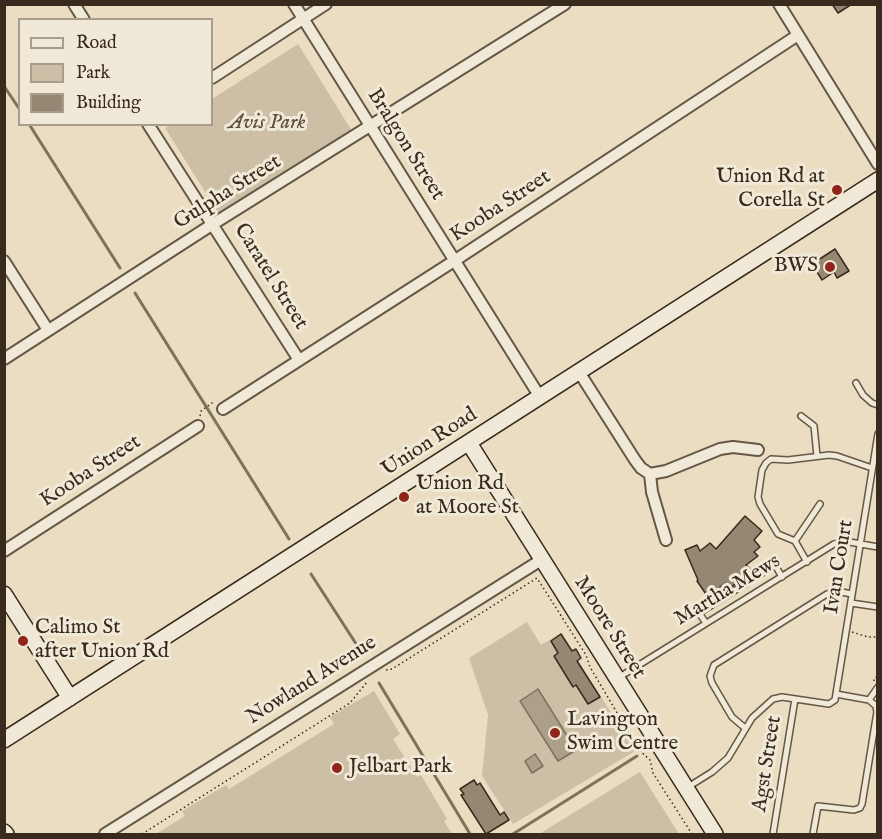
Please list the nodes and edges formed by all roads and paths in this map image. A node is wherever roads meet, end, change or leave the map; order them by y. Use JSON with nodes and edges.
{"nodes":[{"id":1,"x":75,"y":4,"type":"edge"},
{"id":2,"x":294,"y":4,"type":"edge"},
{"id":3,"x":326,"y":4,"type":"edge"},
{"id":4,"x":565,"y":4,"type":"edge"},
{"id":5,"x":779,"y":4,"type":"edge"},
{"id":6,"x":83,"y":18,"type":"edge"},
{"id":7,"x":303,"y":19,"type":"junction"},
{"id":8,"x":798,"y":35,"type":"junction"},
{"id":9,"x":213,"y":77,"type":"edge"},
{"id":10,"x":149,"y":126,"type":"edge"},
{"id":11,"x":370,"y":127,"type":"junction"},
{"id":12,"x":878,"y":164,"type":"edge"},
{"id":13,"x":878,"y":180,"type":"edge"},
{"id":14,"x":213,"y":224,"type":"junction"},
{"id":15,"x":4,"y":261,"type":"edge"},
{"id":16,"x":454,"y":261,"type":"junction"},
{"id":17,"x":48,"y":330,"type":"junction"},
{"id":18,"x":4,"y":359,"type":"edge"},
{"id":19,"x":299,"y":360,"type":"junction"},
{"id":20,"x":579,"y":372,"type":"junction"},
{"id":21,"x":856,"y":383,"type":"dead end"},
{"id":22,"x":540,"y":397,"type":"junction"},
{"id":23,"x":210,"y":405,"type":"dead end"},
{"id":24,"x":878,"y":405,"type":"edge"},
{"id":25,"x":202,"y":410,"type":"dead end"},
{"id":26,"x":223,"y":410,"type":"dead end"},
{"id":27,"x":801,"y":416,"type":"dead end"},
{"id":28,"x":198,"y":426,"type":"dead end"},
{"id":29,"x":878,"y":434,"type":"edge"},
{"id":30,"x":469,"y":443,"type":"junction"},
{"id":31,"x":758,"y":450,"type":"dead end"},
{"id":32,"x":817,"y":456,"type":"junction"},
{"id":33,"x":872,"y":468,"type":"junction"},
{"id":34,"x":650,"y":474,"type":"junction"},
{"id":35,"x":820,"y":504,"type":"dead end"},
{"id":36,"x":666,"y":540,"type":"dead end"},
{"id":37,"x":795,"y":541,"type":"junction"},
{"id":38,"x":861,"y":544,"type":"junction"},
{"id":39,"x":878,"y":547,"type":"edge"},
{"id":40,"x":4,"y":551,"type":"edge"},
{"id":41,"x":541,"y":560,"type":"junction"},
{"id":42,"x":807,"y":562,"type":"junction"},
{"id":43,"x":782,"y":577,"type":"junction"},
{"id":44,"x":4,"y":594,"type":"edge"},
{"id":45,"x":852,"y":594,"type":"junction"},
{"id":46,"x":851,"y":603,"type":"junction"},
{"id":47,"x":878,"y":607,"type":"edge"},
{"id":48,"x":706,"y":623,"type":"junction"},
{"id":49,"x":851,"y":632,"type":"dead end"},
{"id":50,"x":878,"y":637,"type":"edge"},
{"id":51,"x":383,"y":671,"type":"dead end"},
{"id":52,"x":370,"y":679,"type":"dead end"},
{"id":53,"x":616,"y":679,"type":"junction"},
{"id":54,"x":878,"y":687,"type":"edge"},
{"id":55,"x":837,"y":694,"type":"junction"},
{"id":56,"x":70,"y":698,"type":"junction"},
{"id":57,"x":795,"y":699,"type":"junction"},
{"id":58,"x":869,"y":700,"type":"junction"},
{"id":59,"x":745,"y":728,"type":"junction"},
{"id":60,"x":4,"y":740,"type":"edge"},
{"id":61,"x":686,"y":788,"type":"junction"},
{"id":62,"x":105,"y":834,"type":"edge"},
{"id":63,"x":142,"y":834,"type":"edge"},
{"id":64,"x":692,"y":834,"type":"edge"},
{"id":65,"x":715,"y":834,"type":"edge"},
{"id":66,"x":773,"y":834,"type":"edge"},
{"id":67,"x":813,"y":834,"type":"edge"}],
"edges":[{"from":1,"to":6,"type":"street"},
{"from":2,"to":7,"type":"street","name":"Bralgon Street"},
{"from":3,"to":7,"type":"street"},
{"from":4,"to":11,"type":"street","name":"Gulpha Street"},
{"from":5,"to":8,"type":"street"},
{"from":7,"to":9,"type":"street"},
{"from":7,"to":11,"type":"street","name":"Bralgon Street"},
{"from":8,"to":12,"type":"street"},
{"from":8,"to":16,"type":"street","name":"Kooba Street"},
{"from":10,"to":14,"type":"street","name":"Caratel Street"},
{"from":11,"to":14,"type":"street","name":"Gulpha Street"},
{"from":11,"to":16,"type":"street","name":"Bralgon Street"},
{"from":13,"to":20,"type":"main road","name":"Union Road"},
{"from":14,"to":17,"type":"street","name":"Gulpha Street"},
{"from":14,"to":19,"type":"street","name":"Caratel Street"},
{"from":15,"to":17,"type":"street"},
{"from":16,"to":19,"type":"street","name":"Kooba Street"},
{"from":16,"to":22,"type":"street","name":"Bralgon Street"},
{"from":17,"to":18,"type":"street","name":"Gulpha Street"},
{"from":19,"to":26,"type":"street","name":"Kooba Street"},
{"from":20,"to":22,"type":"main road","name":"Union Road"},
{"from":20,"to":34,"type":"street"},
{"from":21,"to":24,"type":"lane"},
{"from":22,"to":30,"type":"main road","name":"Union Road"},
{"from":23,"to":25,"type":"path"},
{"from":27,"to":32,"type":"lane"},
{"from":28,"to":40,"type":"street","name":"Kooba Street"},
{"from":29,"to":33,"type":"lane","name":"Ivan Court"},
{"from":30,"to":41,"type":"main road","name":"Moore Street"},
{"from":30,"to":56,"type":"main road","name":"Union Road"},
{"from":31,"to":34,"type":"street"},
{"from":32,"to":33,"type":"lane"},
{"from":32,"to":37,"type":"lane"},
{"from":33,"to":38,"type":"lane","name":"Ivan Court"},
{"from":34,"to":36,"type":"street"},
{"from":35,"to":37,"type":"lane"},
{"from":37,"to":42,"type":"lane"},
{"from":38,"to":39,"type":"lane","name":"Martha Mews"},
{"from":38,"to":42,"type":"lane","name":"Martha Mews"},
{"from":38,"to":45,"type":"lane","name":"Ivan Court"},
{"from":41,"to":53,"type":"main road","name":"Moore Street"},
{"from":41,"to":62,"type":"street","name":"Nowland Avenue"},
{"from":42,"to":43,"type":"lane","name":"Martha Mews"},
{"from":43,"to":48,"type":"lane","name":"Martha Mews"},
{"from":43,"to":48,"type":"lane"},
{"from":44,"to":56,"type":"main road"},
{"from":45,"to":46,"type":"lane","name":"Ivan Court"},
{"from":45,"to":59,"type":"lane"},
{"from":46,"to":47,"type":"lane"},
{"from":46,"to":55,"type":"lane","name":"Ivan Court"},
{"from":48,"to":53,"type":"lane","name":"Martha Mews"},
{"from":49,"to":50,"type":"path"},
{"from":51,"to":64,"type":"path"},
{"from":52,"to":63,"type":"path"},
{"from":53,"to":61,"type":"main road","name":"Moore Street"},
{"from":54,"to":58,"type":"lane"},
{"from":55,"to":57,"type":"lane","name":"Ivan Court"},
{"from":55,"to":58,"type":"lane"},
{"from":56,"to":60,"type":"main road","name":"Union Road"},
{"from":57,"to":59,"type":"lane"},
{"from":57,"to":66,"type":"lane","name":"Agst Street"},
{"from":58,"to":67,"type":"lane"},
{"from":59,"to":61,"type":"lane"},
{"from":61,"to":65,"type":"main road","name":"Moore Street"}]}
